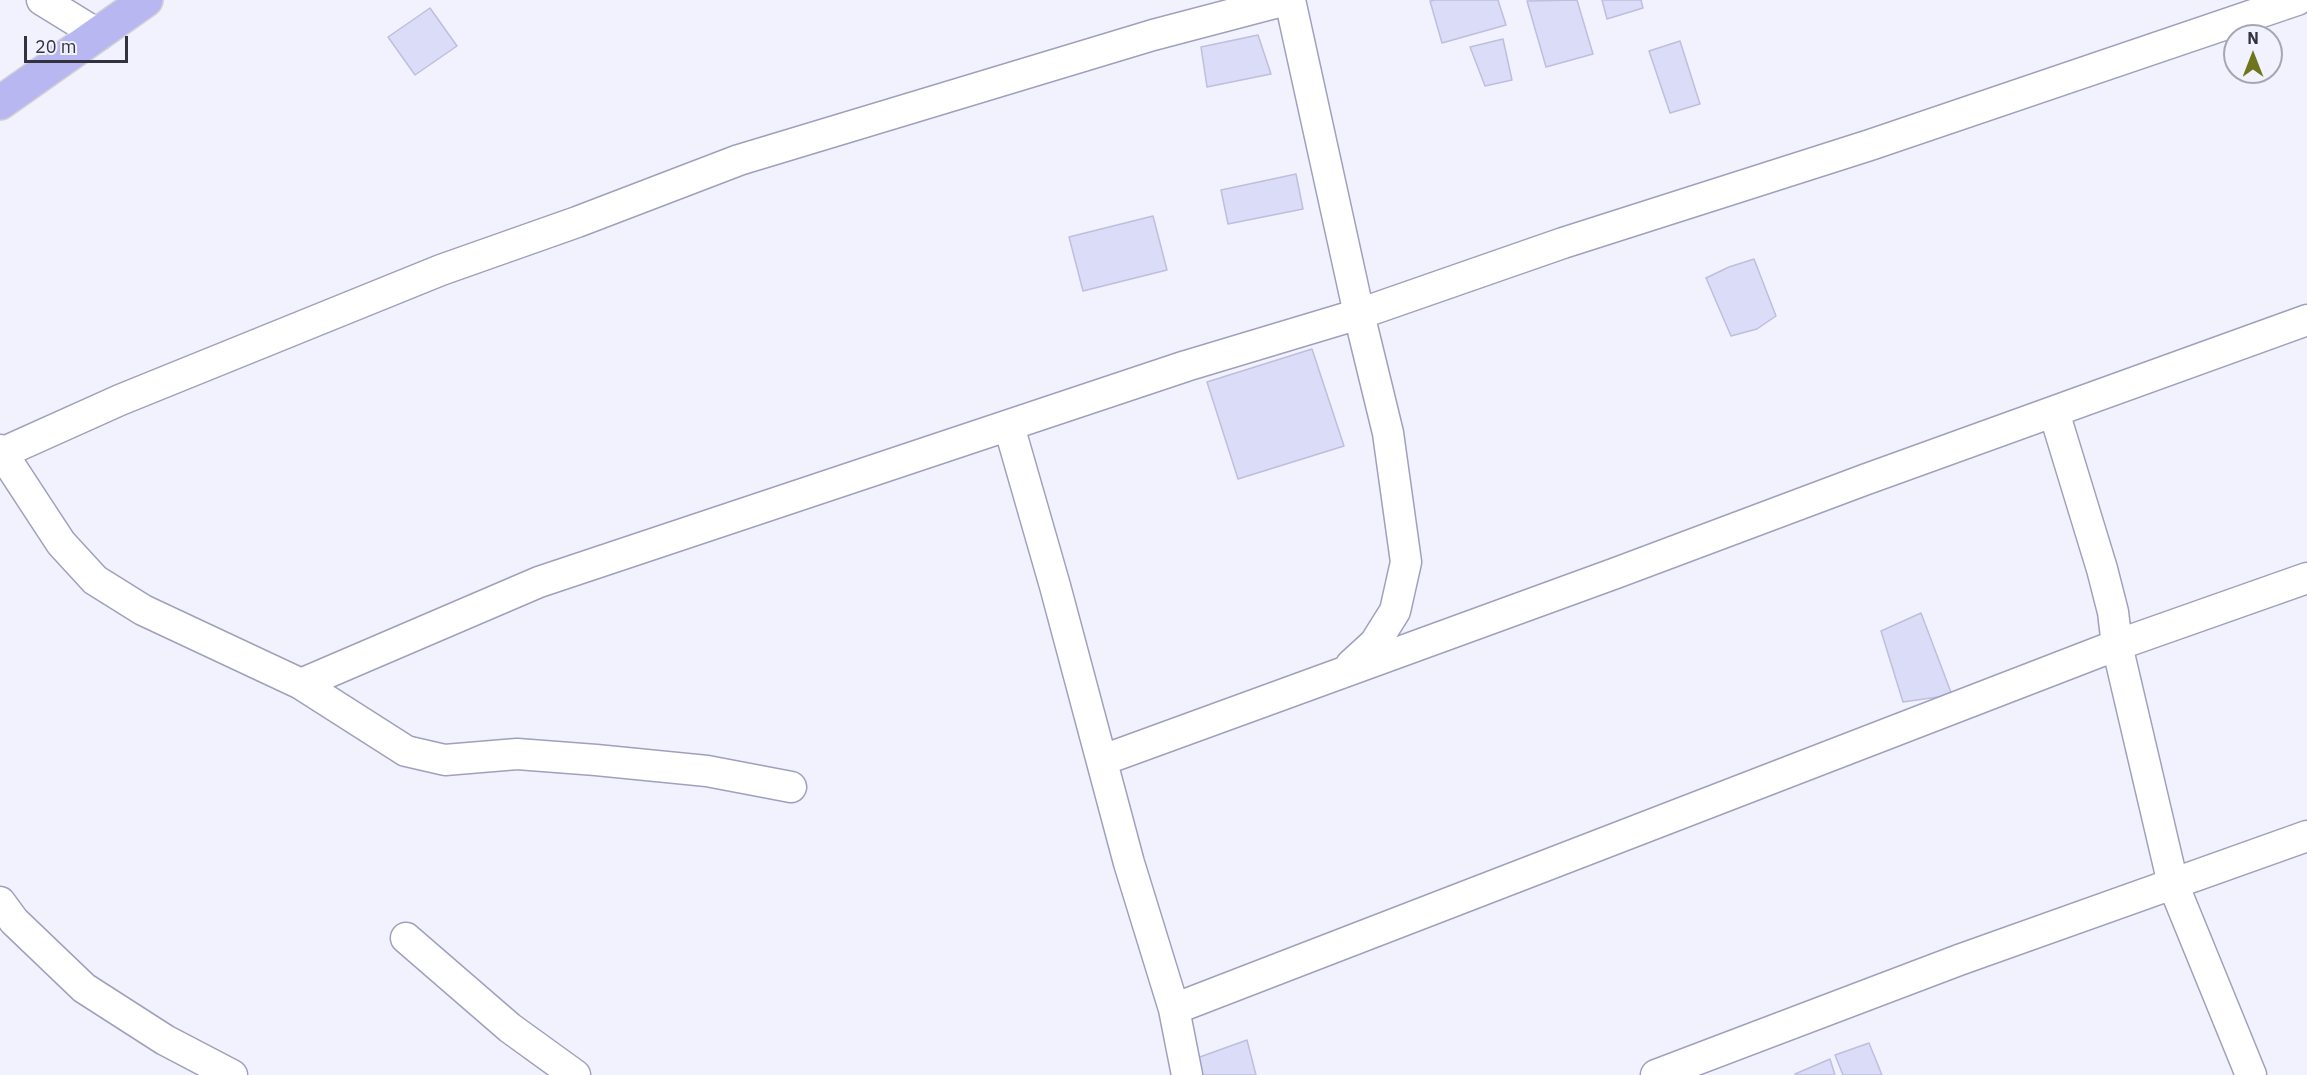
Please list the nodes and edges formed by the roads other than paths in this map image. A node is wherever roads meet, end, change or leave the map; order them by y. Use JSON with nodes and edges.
{"nodes":[{"id":1,"x":42,"y":0,"type":"edge"},
{"id":2,"x":146,"y":0,"type":"edge"},
{"id":3,"x":1288,"y":0,"type":"edge"},
{"id":4,"x":2297,"y":0,"type":"edge"},
{"id":5,"x":99,"y":35,"type":"junction"},
{"id":6,"x":0,"y":103,"type":"edge"},
{"id":7,"x":1359,"y":314,"type":"junction"},
{"id":8,"x":2307,"y":320,"type":"edge"},
{"id":9,"x":2054,"y":412,"type":"junction"},
{"id":10,"x":1009,"y":426,"type":"junction"},
{"id":11,"x":1,"y":452,"type":"edge"},
{"id":12,"x":10,"y":488,"type":"edge"},
{"id":13,"x":2307,"y":578,"type":"edge"},
{"id":14,"x":2117,"y":645,"type":"junction"},
{"id":15,"x":1345,"y":671,"type":"junction"},
{"id":16,"x":301,"y":684,"type":"junction"},
{"id":17,"x":1102,"y":760,"type":"junction"},
{"id":18,"x":791,"y":787,"type":"dead end"},
{"id":19,"x":2307,"y":836,"type":"edge"},
{"id":20,"x":2173,"y":884,"type":"junction"},
{"id":21,"x":0,"y":902,"type":"edge"},
{"id":22,"x":406,"y":938,"type":"dead end"},
{"id":23,"x":1174,"y":1009,"type":"junction"},
{"id":24,"x":232,"y":1075,"type":"edge"},
{"id":25,"x":575,"y":1075,"type":"edge"},
{"id":26,"x":1187,"y":1075,"type":"edge"},
{"id":27,"x":1656,"y":1075,"type":"edge"},
{"id":28,"x":2251,"y":1075,"type":"edge"}],
"edges":[{"from":1,"to":5,"type":"street"},
{"from":2,"to":5,"type":"highway"},
{"from":3,"to":7,"type":"street"},
{"from":3,"to":11,"type":"street"},
{"from":4,"to":7,"type":"street"},
{"from":5,"to":6,"type":"highway"},
{"from":7,"to":10,"type":"street"},
{"from":7,"to":15,"type":"street"},
{"from":8,"to":9,"type":"street"},
{"from":9,"to":14,"type":"street"},
{"from":9,"to":15,"type":"street"},
{"from":10,"to":16,"type":"street"},
{"from":10,"to":17,"type":"street"},
{"from":11,"to":12,"type":"street"},
{"from":12,"to":16,"type":"street"},
{"from":13,"to":14,"type":"street"},
{"from":14,"to":20,"type":"street"},
{"from":14,"to":23,"type":"street"},
{"from":15,"to":17,"type":"street"},
{"from":16,"to":18,"type":"street"},
{"from":17,"to":23,"type":"street"},
{"from":19,"to":20,"type":"street"},
{"from":20,"to":27,"type":"street"},
{"from":20,"to":28,"type":"street"},
{"from":21,"to":24,"type":"street"},
{"from":22,"to":25,"type":"street"},
{"from":23,"to":26,"type":"street"}]}
